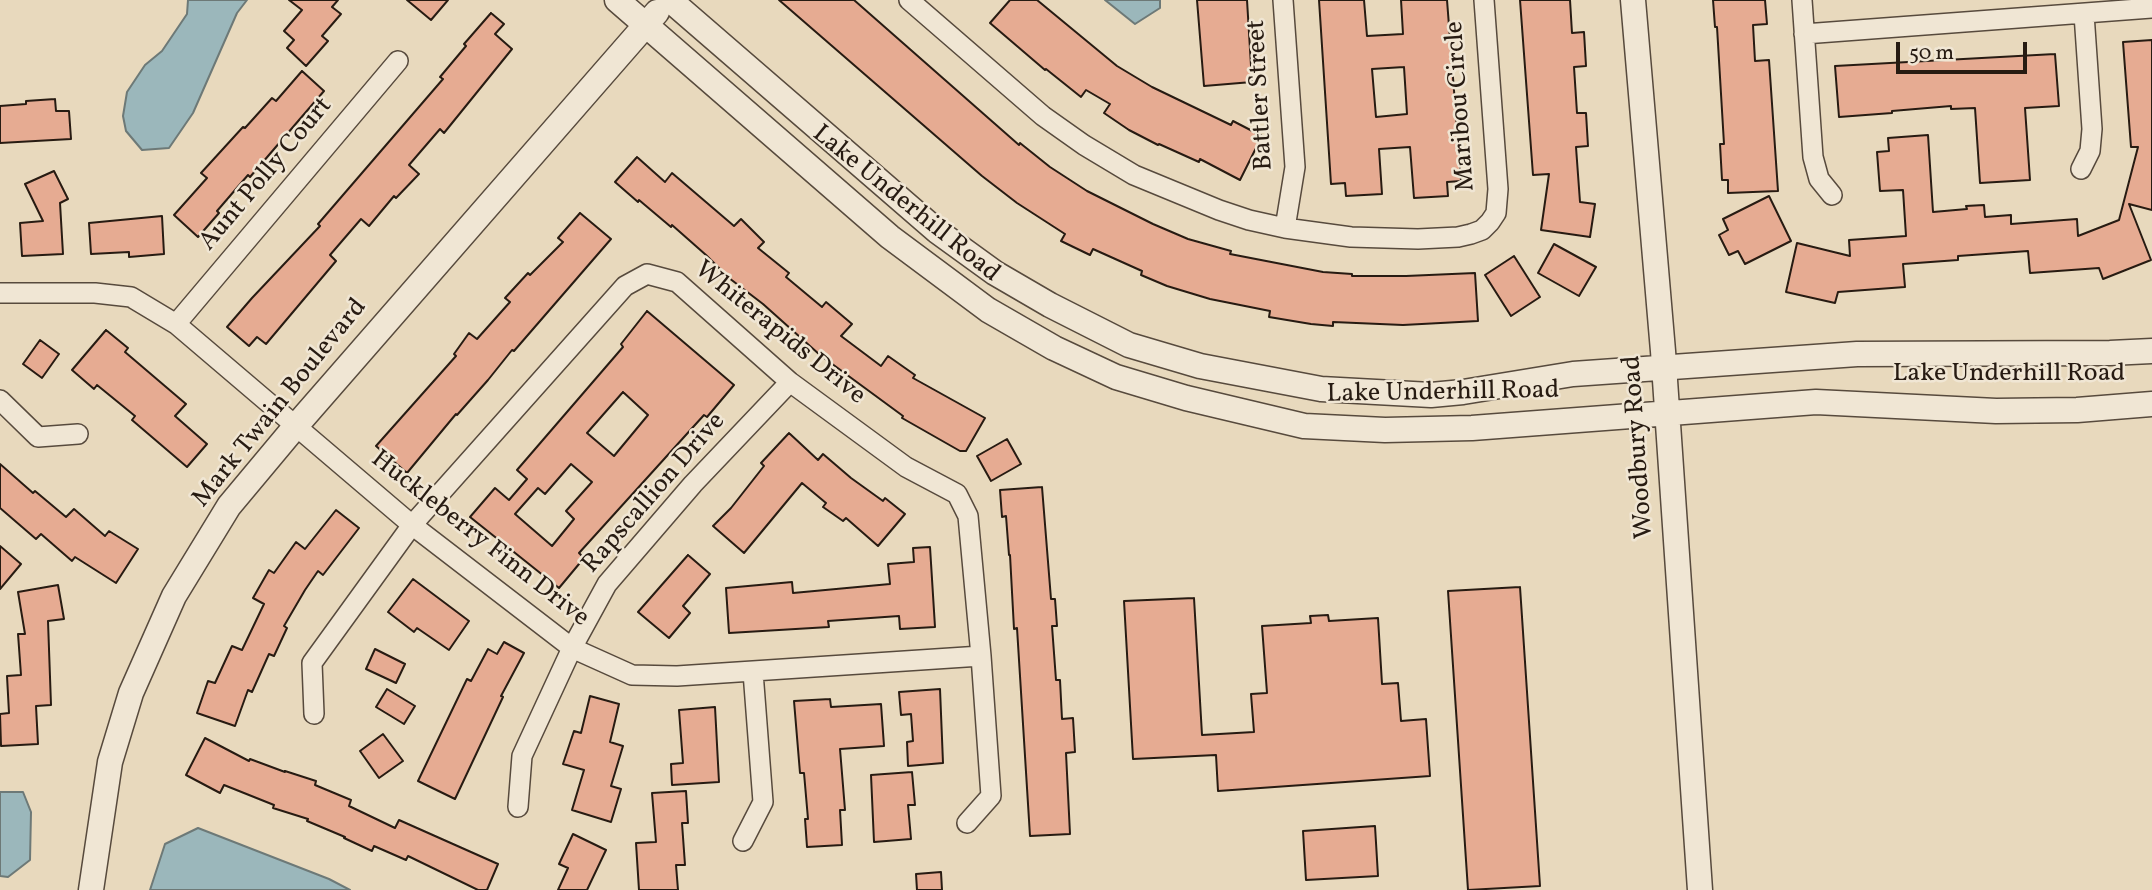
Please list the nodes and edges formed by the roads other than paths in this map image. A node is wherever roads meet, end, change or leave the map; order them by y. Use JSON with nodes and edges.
{"nodes":[{"id":1,"x":617,"y":0,"type":"edge"},
{"id":2,"x":669,"y":0,"type":"edge"},
{"id":3,"x":909,"y":0,"type":"edge"},
{"id":4,"x":1283,"y":0,"type":"edge"},
{"id":5,"x":1484,"y":0,"type":"edge"},
{"id":6,"x":1633,"y":0,"type":"edge"},
{"id":7,"x":1802,"y":0,"type":"edge"},
{"id":8,"x":2152,"y":8,"type":"edge"},
{"id":9,"x":2084,"y":13,"type":"junction"},
{"id":10,"x":646,"y":25,"type":"junction"},
{"id":11,"x":1804,"y":34,"type":"junction"},
{"id":12,"x":398,"y":61,"type":"dead end"},
{"id":13,"x":2081,"y":169,"type":"dead end"},
{"id":14,"x":1832,"y":195,"type":"dead end"},
{"id":15,"x":1285,"y":228,"type":"junction"},
{"id":16,"x":0,"y":293,"type":"edge"},
{"id":17,"x":176,"y":324,"type":"junction"},
{"id":18,"x":2152,"y":351,"type":"edge"},
{"id":19,"x":1664,"y":368,"type":"junction"},
{"id":20,"x":790,"y":382,"type":"junction"},
{"id":21,"x":0,"y":400,"type":"edge"},
{"id":22,"x":2152,"y":404,"type":"edge"},
{"id":23,"x":1667,"y":413,"type":"junction"},
{"id":24,"x":295,"y":427,"type":"junction"},
{"id":25,"x":78,"y":435,"type":"dead end"},
{"id":26,"x":412,"y":526,"type":"junction"},
{"id":27,"x":572,"y":648,"type":"junction"},
{"id":28,"x":981,"y":656,"type":"junction"},
{"id":29,"x":753,"y":672,"type":"junction"},
{"id":30,"x":314,"y":713,"type":"dead end"},
{"id":31,"x":518,"y":807,"type":"dead end"},
{"id":32,"x":967,"y":823,"type":"dead end"},
{"id":33,"x":743,"y":841,"type":"dead end"},
{"id":34,"x":91,"y":890,"type":"edge"},
{"id":35,"x":1700,"y":890,"type":"edge"}],
"edges":[{"from":1,"to":10,"type":"street","name":"Lake Underhill Road"},
{"from":2,"to":10,"type":"street"},
{"from":2,"to":19,"type":"street","name":"Lake Underhill Road"},
{"from":3,"to":15,"type":"street","name":"Maribou Circle"},
{"from":4,"to":15,"type":"street","name":"Battler Street"},
{"from":5,"to":15,"type":"street","name":"Maribou Circle"},
{"from":6,"to":19,"type":"street","name":"Woodbury Road"},
{"from":7,"to":11,"type":"street"},
{"from":8,"to":9,"type":"street"},
{"from":9,"to":11,"type":"street"},
{"from":9,"to":13,"type":"street"},
{"from":10,"to":23,"type":"street","name":"Lake Underhill Road"},
{"from":10,"to":24,"type":"street","name":"Mark Twain Boulevard"},
{"from":11,"to":14,"type":"street"},
{"from":12,"to":17,"type":"street","name":"Aunt Polly Court"},
{"from":16,"to":17,"type":"street","name":"Huckleberry Finn Drive"},
{"from":17,"to":24,"type":"street","name":"Huckleberry Finn Drive"},
{"from":18,"to":19,"type":"street","name":"Lake Underhill Road"},
{"from":19,"to":23,"type":"street","name":"Woodbury Road"},
{"from":20,"to":26,"type":"street","name":"Whiterapids Drive"},
{"from":20,"to":27,"type":"street","name":"Rapscallion Drive"},
{"from":20,"to":28,"type":"street","name":"Whiterapids Drive"},
{"from":21,"to":25,"type":"street"},
{"from":22,"to":23,"type":"street","name":"Lake Underhill Road"},
{"from":23,"to":35,"type":"street","name":"Woodbury Road"},
{"from":24,"to":26,"type":"street","name":"Huckleberry Finn Drive"},
{"from":24,"to":34,"type":"street","name":"Mark Twain Boulevard"},
{"from":26,"to":27,"type":"street","name":"Huckleberry Finn Drive"},
{"from":26,"to":30,"type":"street","name":"Whiterapids Drive"},
{"from":27,"to":29,"type":"street","name":"Huckleberry Finn Drive"},
{"from":27,"to":31,"type":"street","name":"Rapscallion Drive"},
{"from":28,"to":29,"type":"street","name":"Huckleberry Finn Drive"},
{"from":28,"to":32,"type":"street","name":"Whiterapids Drive"},
{"from":29,"to":33,"type":"street"}]}
